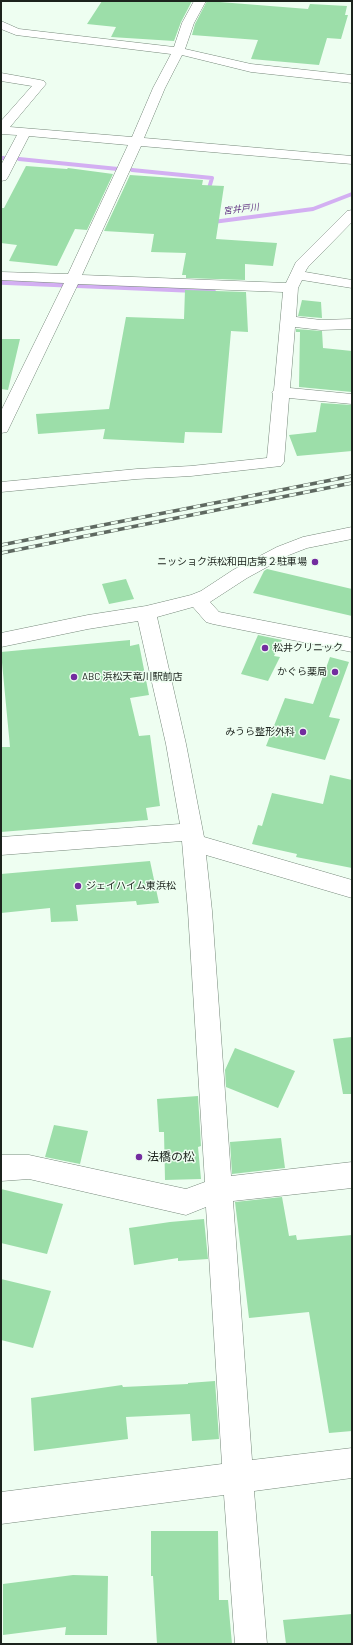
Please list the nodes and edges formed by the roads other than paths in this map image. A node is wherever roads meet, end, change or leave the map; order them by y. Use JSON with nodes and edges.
{"nodes":[{"id":1,"x":200,"y":1,"type":"edge"},
{"id":2,"x":1,"y":24,"type":"edge"},
{"id":3,"x":178,"y":51,"type":"junction"},
{"id":4,"x":1,"y":76,"type":"edge"},
{"id":5,"x":352,"y":79,"type":"edge"},
{"id":6,"x":1,"y":130,"type":"edge"},
{"id":7,"x":25,"y":132,"type":"junction"},
{"id":8,"x":136,"y":142,"type":"junction"},
{"id":9,"x":352,"y":160,"type":"edge"},
{"id":10,"x":1,"y":177,"type":"edge"},
{"id":11,"x":349,"y":221,"type":"edge"},
{"id":12,"x":1,"y":276,"type":"edge"},
{"id":13,"x":293,"y":282,"type":"junction"},
{"id":14,"x":71,"y":283,"type":"junction"},
{"id":15,"x":352,"y":284,"type":"edge"},
{"id":16,"x":287,"y":321,"type":"junction"},
{"id":17,"x":352,"y":324,"type":"edge"},
{"id":18,"x":280,"y":392,"type":"junction"},
{"id":19,"x":352,"y":399,"type":"edge"},
{"id":20,"x":1,"y":428,"type":"edge"},
{"id":21,"x":1,"y":487,"type":"edge"},
{"id":22,"x":348,"y":536,"type":"edge"},
{"id":23,"x":197,"y":600,"type":"junction"},
{"id":24,"x":146,"y":613,"type":"junction"},
{"id":25,"x":1,"y":640,"type":"edge"},
{"id":26,"x":352,"y":645,"type":"edge"},
{"id":27,"x":193,"y":838,"type":"junction"},
{"id":28,"x":1,"y":846,"type":"edge"},
{"id":29,"x":352,"y":888,"type":"edge"},
{"id":30,"x":1,"y":1168,"type":"edge"},
{"id":31,"x":352,"y":1175,"type":"edge"},
{"id":32,"x":219,"y":1190,"type":"junction"},
{"id":33,"x":352,"y":1463,"type":"edge"},
{"id":34,"x":238,"y":1478,"type":"junction"},
{"id":35,"x":1,"y":1508,"type":"edge"},
{"id":36,"x":251,"y":1644,"type":"edge"}],
"edges":[{"from":1,"to":3,"type":"street"},
{"from":2,"to":3,"type":"street"},
{"from":3,"to":5,"type":"street"},
{"from":3,"to":8,"type":"street"},
{"from":4,"to":6,"type":"street"},
{"from":6,"to":7,"type":"street"},
{"from":7,"to":8,"type":"street"},
{"from":7,"to":10,"type":"street"},
{"from":8,"to":9,"type":"street"},
{"from":8,"to":14,"type":"street"},
{"from":11,"to":13,"type":"street"},
{"from":12,"to":14,"type":"street"},
{"from":13,"to":14,"type":"street"},
{"from":13,"to":15,"type":"street"},
{"from":13,"to":16,"type":"street"},
{"from":14,"to":20,"type":"street"},
{"from":16,"to":17,"type":"street"},
{"from":16,"to":18,"type":"street"},
{"from":18,"to":19,"type":"street"},
{"from":18,"to":21,"type":"street"},
{"from":22,"to":23,"type":"street"},
{"from":23,"to":24,"type":"street"},
{"from":23,"to":26,"type":"street"},
{"from":24,"to":25,"type":"street"},
{"from":24,"to":27,"type":"street"},
{"from":27,"to":28,"type":"street"},
{"from":27,"to":29,"type":"street"},
{"from":27,"to":32,"type":"street"},
{"from":30,"to":32,"type":"street"},
{"from":31,"to":32,"type":"street"},
{"from":32,"to":34,"type":"street"},
{"from":33,"to":34,"type":"street"},
{"from":34,"to":35,"type":"street"},
{"from":34,"to":36,"type":"street"}]}
